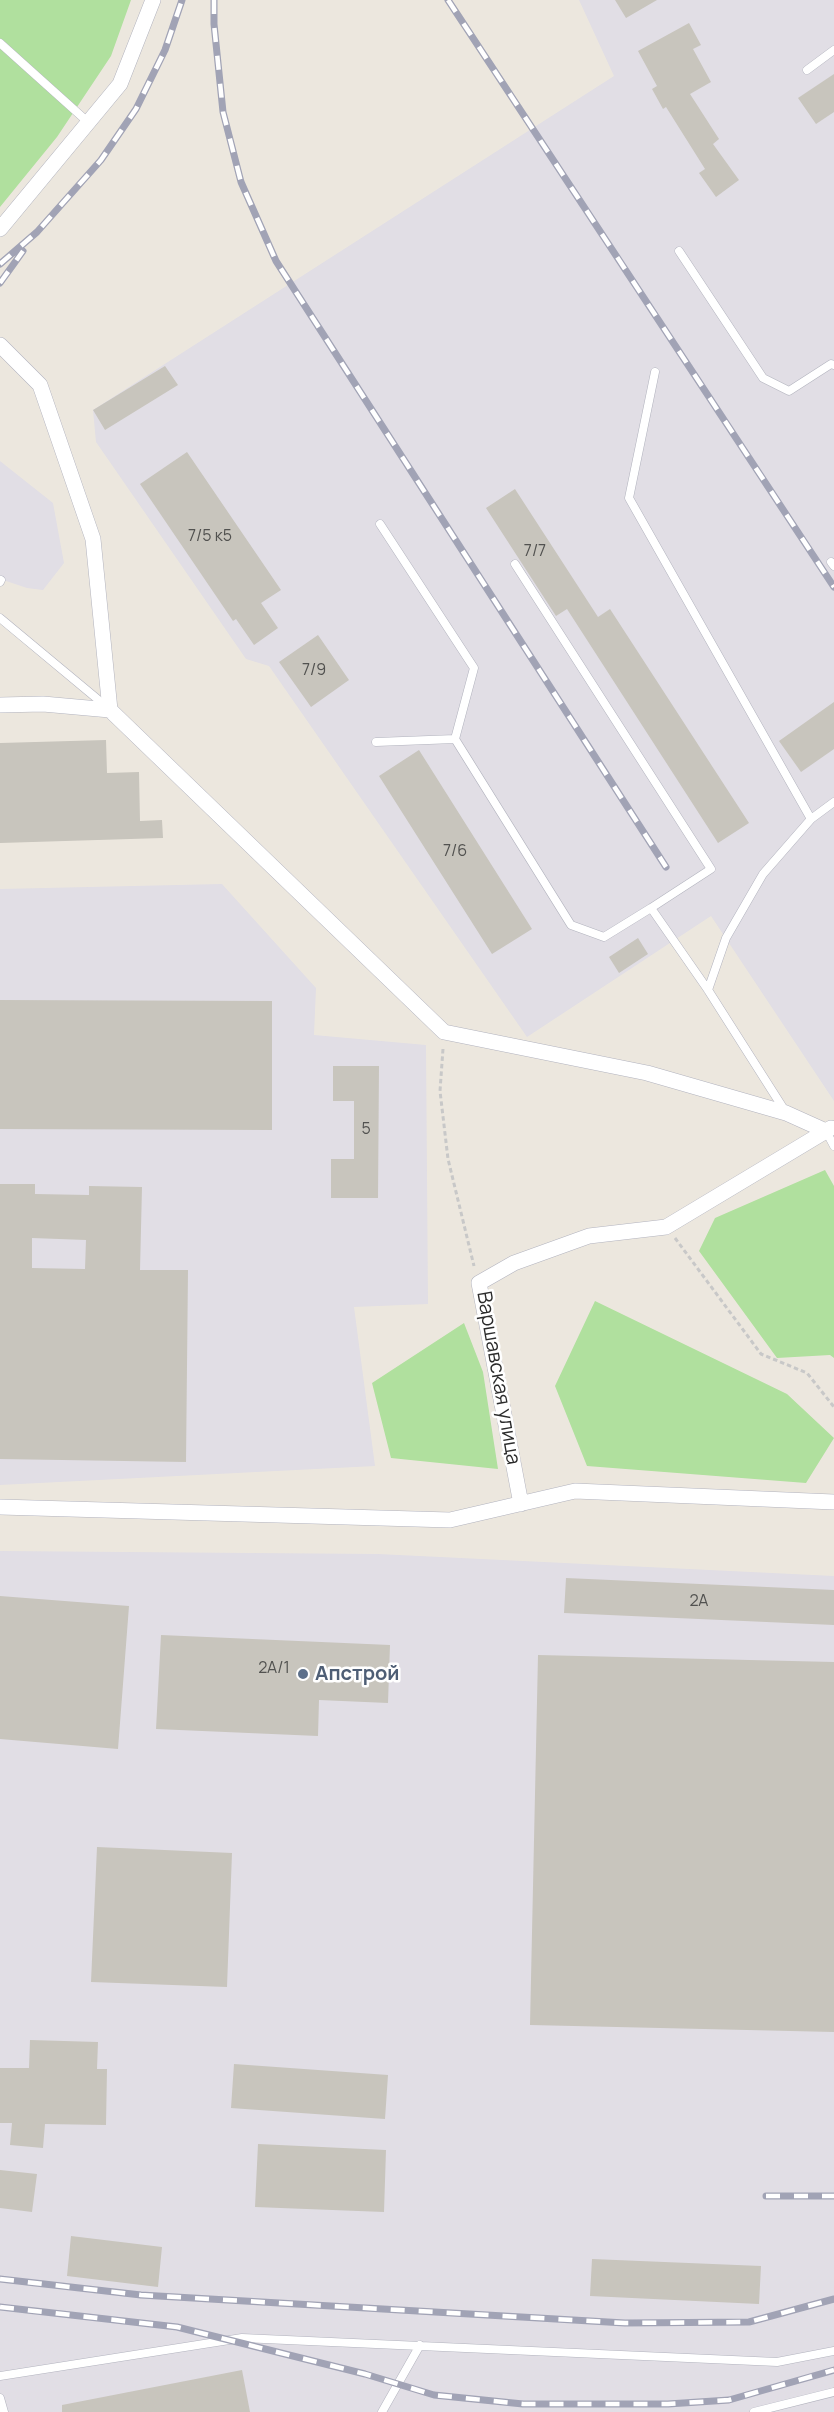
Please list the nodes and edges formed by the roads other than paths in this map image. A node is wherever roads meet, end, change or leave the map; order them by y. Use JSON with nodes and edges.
{"nodes":[{"id":1,"x":153,"y":0,"type":"edge"},
{"id":2,"x":0,"y":43,"type":"edge"},
{"id":3,"x":834,"y":50,"type":"edge"},
{"id":4,"x":807,"y":70,"type":"dead end"},
{"id":5,"x":88,"y":123,"type":"junction"},
{"id":6,"x":0,"y":229,"type":"edge"},
{"id":7,"x":679,"y":251,"type":"dead end"},
{"id":8,"x":0,"y":345,"type":"edge"},
{"id":9,"x":834,"y":365,"type":"edge"},
{"id":10,"x":655,"y":372,"type":"dead end"},
{"id":11,"x":380,"y":524,"type":"dead end"},
{"id":12,"x":515,"y":564,"type":"dead end"},
{"id":13,"x":0,"y":618,"type":"edge"},
{"id":14,"x":0,"y":705,"type":"edge"},
{"id":15,"x":110,"y":710,"type":"junction"},
{"id":16,"x":455,"y":739,"type":"junction"},
{"id":17,"x":376,"y":742,"type":"dead end"},
{"id":18,"x":834,"y":802,"type":"edge"},
{"id":19,"x":811,"y":819,"type":"junction"},
{"id":20,"x":651,"y":908,"type":"junction"},
{"id":21,"x":708,"y":990,"type":"junction"},
{"id":22,"x":786,"y":1113,"type":"junction"},
{"id":23,"x":830,"y":1129,"type":"edge"},
{"id":24,"x":834,"y":1146,"type":"edge"},
{"id":25,"x":834,"y":1502,"type":"edge"},
{"id":26,"x":521,"y":1503,"type":"junction"},
{"id":27,"x":0,"y":1507,"type":"edge"},
{"id":28,"x":420,"y":2345,"type":"junction"},
{"id":29,"x":834,"y":2351,"type":"edge"},
{"id":30,"x":0,"y":2376,"type":"edge"},
{"id":31,"x":834,"y":2391,"type":"edge"},
{"id":32,"x":0,"y":2398,"type":"edge"},
{"id":33,"x":4,"y":2412,"type":"edge"},
{"id":34,"x":382,"y":2412,"type":"edge"},
{"id":35,"x":754,"y":2412,"type":"edge"}],
"edges":[{"from":1,"to":5,"type":"street"},
{"from":2,"to":5,"type":"lane"},
{"from":3,"to":4,"type":"lane"},
{"from":5,"to":6,"type":"street"},
{"from":7,"to":9,"type":"lane"},
{"from":8,"to":15,"type":"street"},
{"from":10,"to":19,"type":"lane"},
{"from":11,"to":16,"type":"lane"},
{"from":12,"to":20,"type":"lane"},
{"from":13,"to":15,"type":"lane"},
{"from":14,"to":15,"type":"street"},
{"from":15,"to":22,"type":"street"},
{"from":16,"to":17,"type":"lane"},
{"from":16,"to":20,"type":"lane"},
{"from":18,"to":19,"type":"lane"},
{"from":19,"to":21,"type":"lane"},
{"from":20,"to":21,"type":"lane"},
{"from":21,"to":22,"type":"lane"},
{"from":22,"to":23,"type":"street"},
{"from":23,"to":24,"type":"lane"},
{"from":23,"to":26,"type":"street","name":"Варшавская улица"},
{"from":25,"to":26,"type":"street"},
{"from":26,"to":27,"type":"street"},
{"from":28,"to":29,"type":"lane"},
{"from":28,"to":30,"type":"lane"},
{"from":28,"to":34,"type":"lane"},
{"from":31,"to":35,"type":"lane"},
{"from":32,"to":33,"type":"lane"}]}
